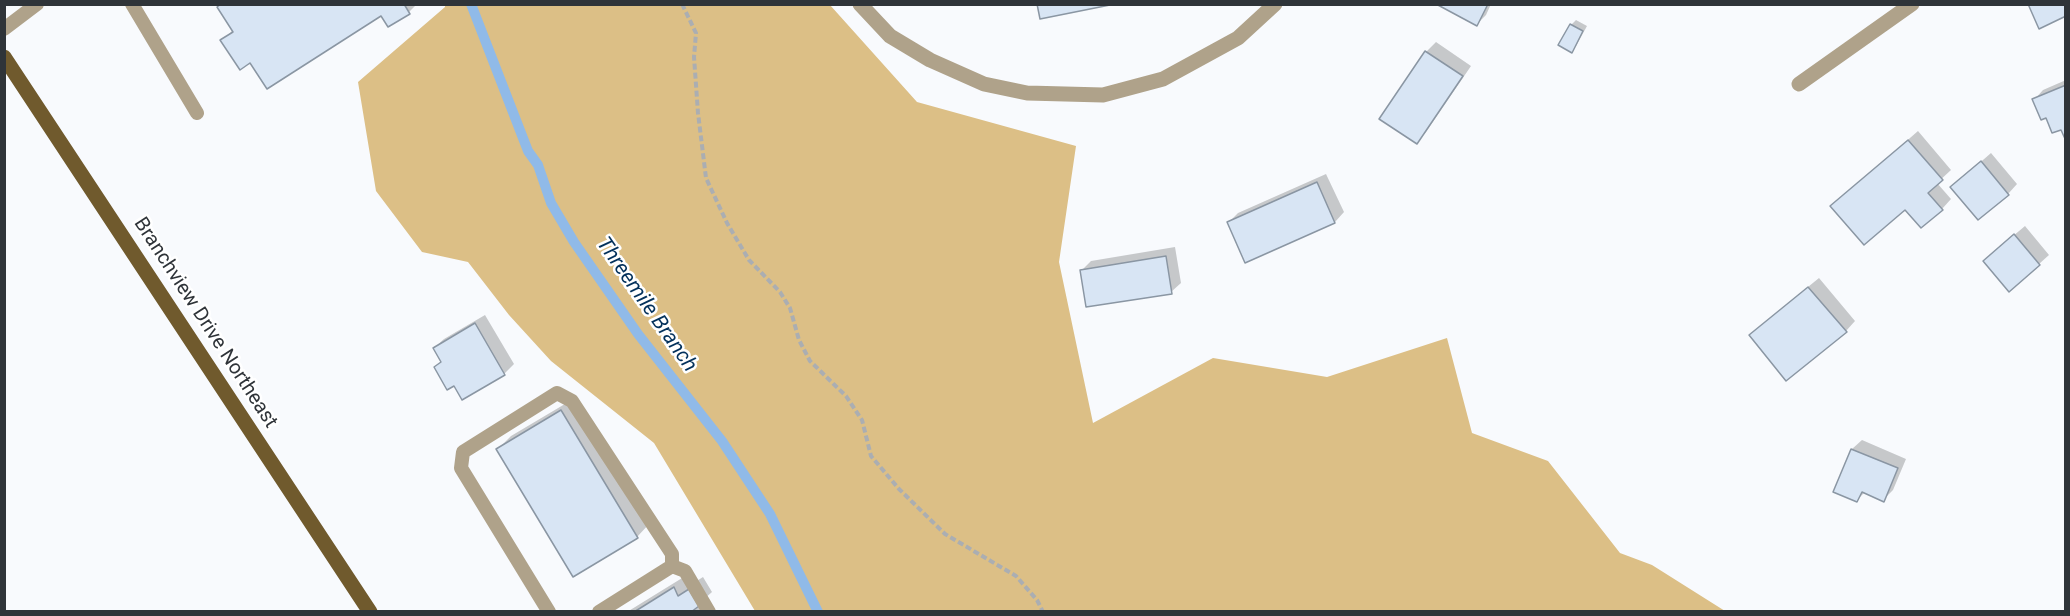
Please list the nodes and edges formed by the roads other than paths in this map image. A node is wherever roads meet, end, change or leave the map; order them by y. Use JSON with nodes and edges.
{"nodes":[{"id":1,"x":37,"y":4,"type":"edge"},
{"id":2,"x":132,"y":4,"type":"edge"},
{"id":3,"x":860,"y":4,"type":"edge"},
{"id":4,"x":1275,"y":4,"type":"edge"},
{"id":5,"x":1912,"y":4,"type":"edge"},
{"id":6,"x":4,"y":29,"type":"edge"},
{"id":7,"x":4,"y":57,"type":"edge"},
{"id":8,"x":1798,"y":84,"type":"dead end"},
{"id":9,"x":197,"y":113,"type":"dead end"},
{"id":10,"x":672,"y":566,"type":"junction"},
{"id":11,"x":370,"y":612,"type":"edge"},
{"id":12,"x":549,"y":612,"type":"edge"},
{"id":13,"x":599,"y":612,"type":"edge"},
{"id":14,"x":710,"y":612,"type":"edge"}],
"edges":[{"from":1,"to":6,"type":"lane"},
{"from":2,"to":9,"type":"lane"},
{"from":3,"to":4,"type":"street"},
{"from":5,"to":8,"type":"street"},
{"from":7,"to":11,"type":"main road","name":"Branchview Drive Northeast"},
{"from":10,"to":12,"type":"lane"},
{"from":10,"to":13,"type":"lane"},
{"from":10,"to":14,"type":"lane"}]}
